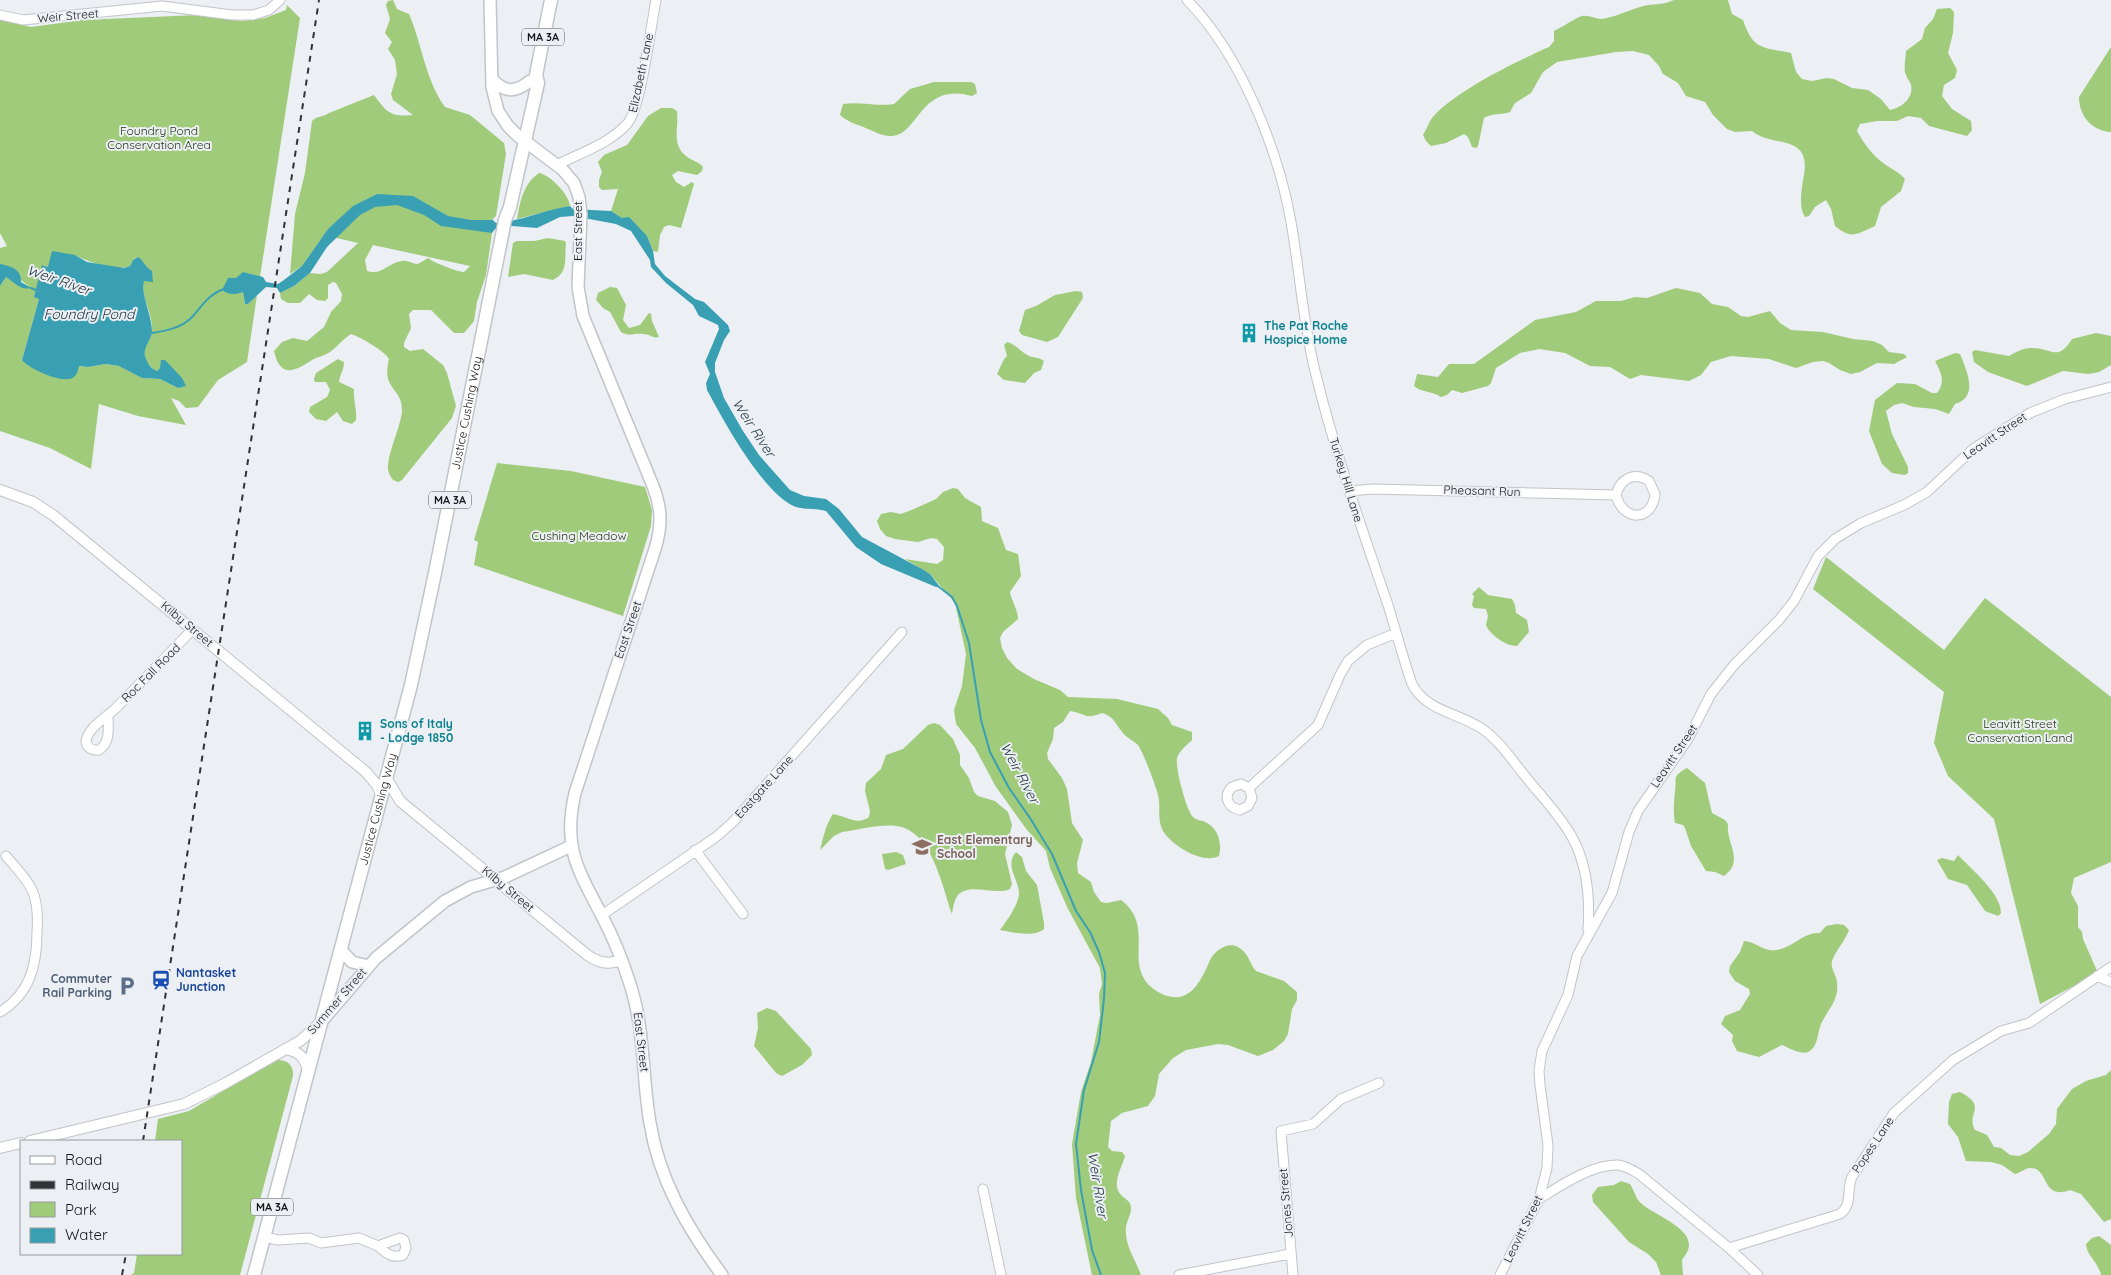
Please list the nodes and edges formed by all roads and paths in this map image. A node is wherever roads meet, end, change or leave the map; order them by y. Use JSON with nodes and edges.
{"nodes":[{"id":1,"x":280,"y":0,"type":"edge"},
{"id":2,"x":490,"y":0,"type":"edge"},
{"id":3,"x":551,"y":0,"type":"edge"},
{"id":4,"x":656,"y":0,"type":"edge"},
{"id":5,"x":1186,"y":0,"type":"edge"},
{"id":6,"x":0,"y":15,"type":"edge"},
{"id":7,"x":533,"y":78,"type":"junction"},
{"id":8,"x":492,"y":79,"type":"junction"},
{"id":9,"x":521,"y":139,"type":"junction"},
{"id":10,"x":557,"y":165,"type":"junction"},
{"id":11,"x":2111,"y":387,"type":"edge"},
{"id":12,"x":0,"y":490,"type":"edge"},
{"id":13,"x":1349,"y":491,"type":"junction"},
{"id":14,"x":1616,"y":495,"type":"junction"},
{"id":15,"x":193,"y":629,"type":"junction"},
{"id":16,"x":902,"y":632,"type":"dead end"},
{"id":17,"x":1396,"y":633,"type":"junction"},
{"id":18,"x":108,"y":715,"type":"dead end"},
{"id":19,"x":366,"y":772,"type":"junction"},
{"id":20,"x":388,"y":775,"type":"junction"},
{"id":21,"x":1249,"y":788,"type":"dead end"},
{"id":22,"x":381,"y":801,"type":"junction"},
{"id":23,"x":400,"y":801,"type":"junction"},
{"id":24,"x":571,"y":846,"type":"junction"},
{"id":25,"x":695,"y":850,"type":"junction"},
{"id":26,"x":6,"y":856,"type":"dead end"},
{"id":27,"x":496,"y":879,"type":"junction"},
{"id":28,"x":1589,"y":906,"type":"junction"},
{"id":29,"x":1603,"y":909,"type":"junction"},
{"id":30,"x":743,"y":914,"type":"dead end"},
{"id":31,"x":602,"y":915,"type":"junction"},
{"id":32,"x":1588,"y":933,"type":"junction"},
{"id":33,"x":341,"y":950,"type":"junction"},
{"id":34,"x":622,"y":960,"type":"junction"},
{"id":35,"x":369,"y":966,"type":"junction"},
{"id":36,"x":2111,"y":967,"type":"edge"},
{"id":37,"x":2097,"y":976,"type":"junction"},
{"id":38,"x":2111,"y":982,"type":"edge"},
{"id":39,"x":0,"y":1012,"type":"edge"},
{"id":40,"x":322,"y":1022,"type":"junction"},
{"id":41,"x":286,"y":1050,"type":"junction"},
{"id":42,"x":308,"y":1072,"type":"junction"},
{"id":43,"x":1379,"y":1083,"type":"dead end"},
{"id":44,"x":34,"y":1140,"type":"edge"},
{"id":45,"x":20,"y":1143,"type":"edge"},
{"id":46,"x":0,"y":1148,"type":"edge"},
{"id":47,"x":984,"y":1189,"type":"dead end"},
{"id":48,"x":1539,"y":1199,"type":"junction"},
{"id":49,"x":264,"y":1237,"type":"junction"},
{"id":50,"x":378,"y":1246,"type":"dead end"},
{"id":51,"x":1729,"y":1248,"type":"junction"},
{"id":52,"x":1290,"y":1254,"type":"junction"},
{"id":53,"x":254,"y":1275,"type":"edge"},
{"id":54,"x":722,"y":1275,"type":"edge"},
{"id":55,"x":1001,"y":1275,"type":"edge"},
{"id":56,"x":1180,"y":1275,"type":"edge"},
{"id":57,"x":1293,"y":1275,"type":"edge"},
{"id":58,"x":1500,"y":1275,"type":"edge"},
{"id":59,"x":1758,"y":1275,"type":"edge"}],
"edges":[{"from":1,"to":6,"type":"street","name":"Weir Street"},
{"from":2,"to":8,"type":"main road","name":"East Street"},
{"from":3,"to":7,"type":"main road","name":"Justice Cushing Way","number":"MA 3A"},
{"from":4,"to":10,"type":"street","name":"Elizabeth Lane"},
{"from":5,"to":13,"type":"street","name":"Turkey Hill Lane"},
{"from":7,"to":8,"type":"main road"},
{"from":7,"to":9,"type":"main road","name":"Justice Cushing Way","number":"MA 3A"},
{"from":8,"to":9,"type":"main road","name":"East Street"},
{"from":9,"to":10,"type":"main road","name":"East Street"},
{"from":9,"to":20,"type":"main road","name":"Justice Cushing Way","number":"MA 3A"},
{"from":10,"to":24,"type":"main road","name":"East Street"},
{"from":11,"to":29,"type":"street","name":"Leavitt Street"},
{"from":12,"to":15,"type":"street","name":"Kilby Street"},
{"from":13,"to":14,"type":"street","name":"Pheasant Run"},
{"from":13,"to":17,"type":"street","name":"Turkey Hill Lane"},
{"from":14,"to":14,"type":"street"},
{"from":15,"to":18,"type":"street","name":"Roc Fall Road"},
{"from":15,"to":19,"type":"street","name":"Kilby Street"},
{"from":16,"to":25,"type":"street","name":"Eastgate Lane"},
{"from":17,"to":21,"type":"street"},
{"from":17,"to":28,"type":"street","name":"Turkey Hill Lane"},
{"from":19,"to":20,"type":"street"},
{"from":19,"to":22,"type":"street","name":"Kilby Street"},
{"from":20,"to":22,"type":"main road","name":"Justice Cushing Way","number":"MA 3A"},
{"from":20,"to":23,"type":"street","name":"Kilby Street"},
{"from":22,"to":23,"type":"street"},
{"from":22,"to":33,"type":"main road","name":"Justice Cushing Way","number":"MA 3A"},
{"from":23,"to":27,"type":"street","name":"Kilby Street"},
{"from":24,"to":27,"type":"main road","name":"Summer Street"},
{"from":24,"to":31,"type":"main road","name":"East Street"},
{"from":25,"to":30,"type":"street"},
{"from":25,"to":31,"type":"street","name":"Eastgate Lane"},
{"from":26,"to":39,"type":"street"},
{"from":27,"to":34,"type":"street","name":"Kilby Street"},
{"from":27,"to":35,"type":"main road","name":"Summer Street"},
{"from":28,"to":29,"type":"street"},
{"from":28,"to":32,"type":"street","name":"Turkey Hill Lane"},
{"from":29,"to":32,"type":"street","name":"Leavitt Street"},
{"from":31,"to":34,"type":"main road","name":"East Street"},
{"from":32,"to":48,"type":"street","name":"Leavitt Street"},
{"from":33,"to":35,"type":"main road"},
{"from":33,"to":40,"type":"main road","name":"Justice Cushing Way","number":"MA 3A"},
{"from":34,"to":54,"type":"main road","name":"East Street"},
{"from":35,"to":40,"type":"main road","name":"Summer Street"},
{"from":36,"to":37,"type":"street","name":"Popes Lane"},
{"from":37,"to":38,"type":"street"},
{"from":37,"to":51,"type":"street","name":"Popes Lane"},
{"from":40,"to":41,"type":"street","name":"Summer Street"},
{"from":40,"to":42,"type":"main road","name":"Justice Cushing Way","number":"MA 3A"},
{"from":41,"to":42,"type":"street"},
{"from":41,"to":44,"type":"street","name":"Summer Street"},
{"from":42,"to":49,"type":"main road","name":"Justice Cushing Way","number":"MA 3A"},
{"from":43,"to":52,"type":"street","name":"Jones Street"},
{"from":45,"to":46,"type":"street"},
{"from":47,"to":55,"type":"street"},
{"from":48,"to":51,"type":"street"},
{"from":48,"to":58,"type":"street","name":"Leavitt Street"},
{"from":49,"to":50,"type":"street"},
{"from":49,"to":53,"type":"main road","name":"Justice Cushing Way","number":"MA 3A"},
{"from":51,"to":59,"type":"street"},
{"from":52,"to":56,"type":"street"},
{"from":52,"to":57,"type":"street","name":"Jones Street"}]}
